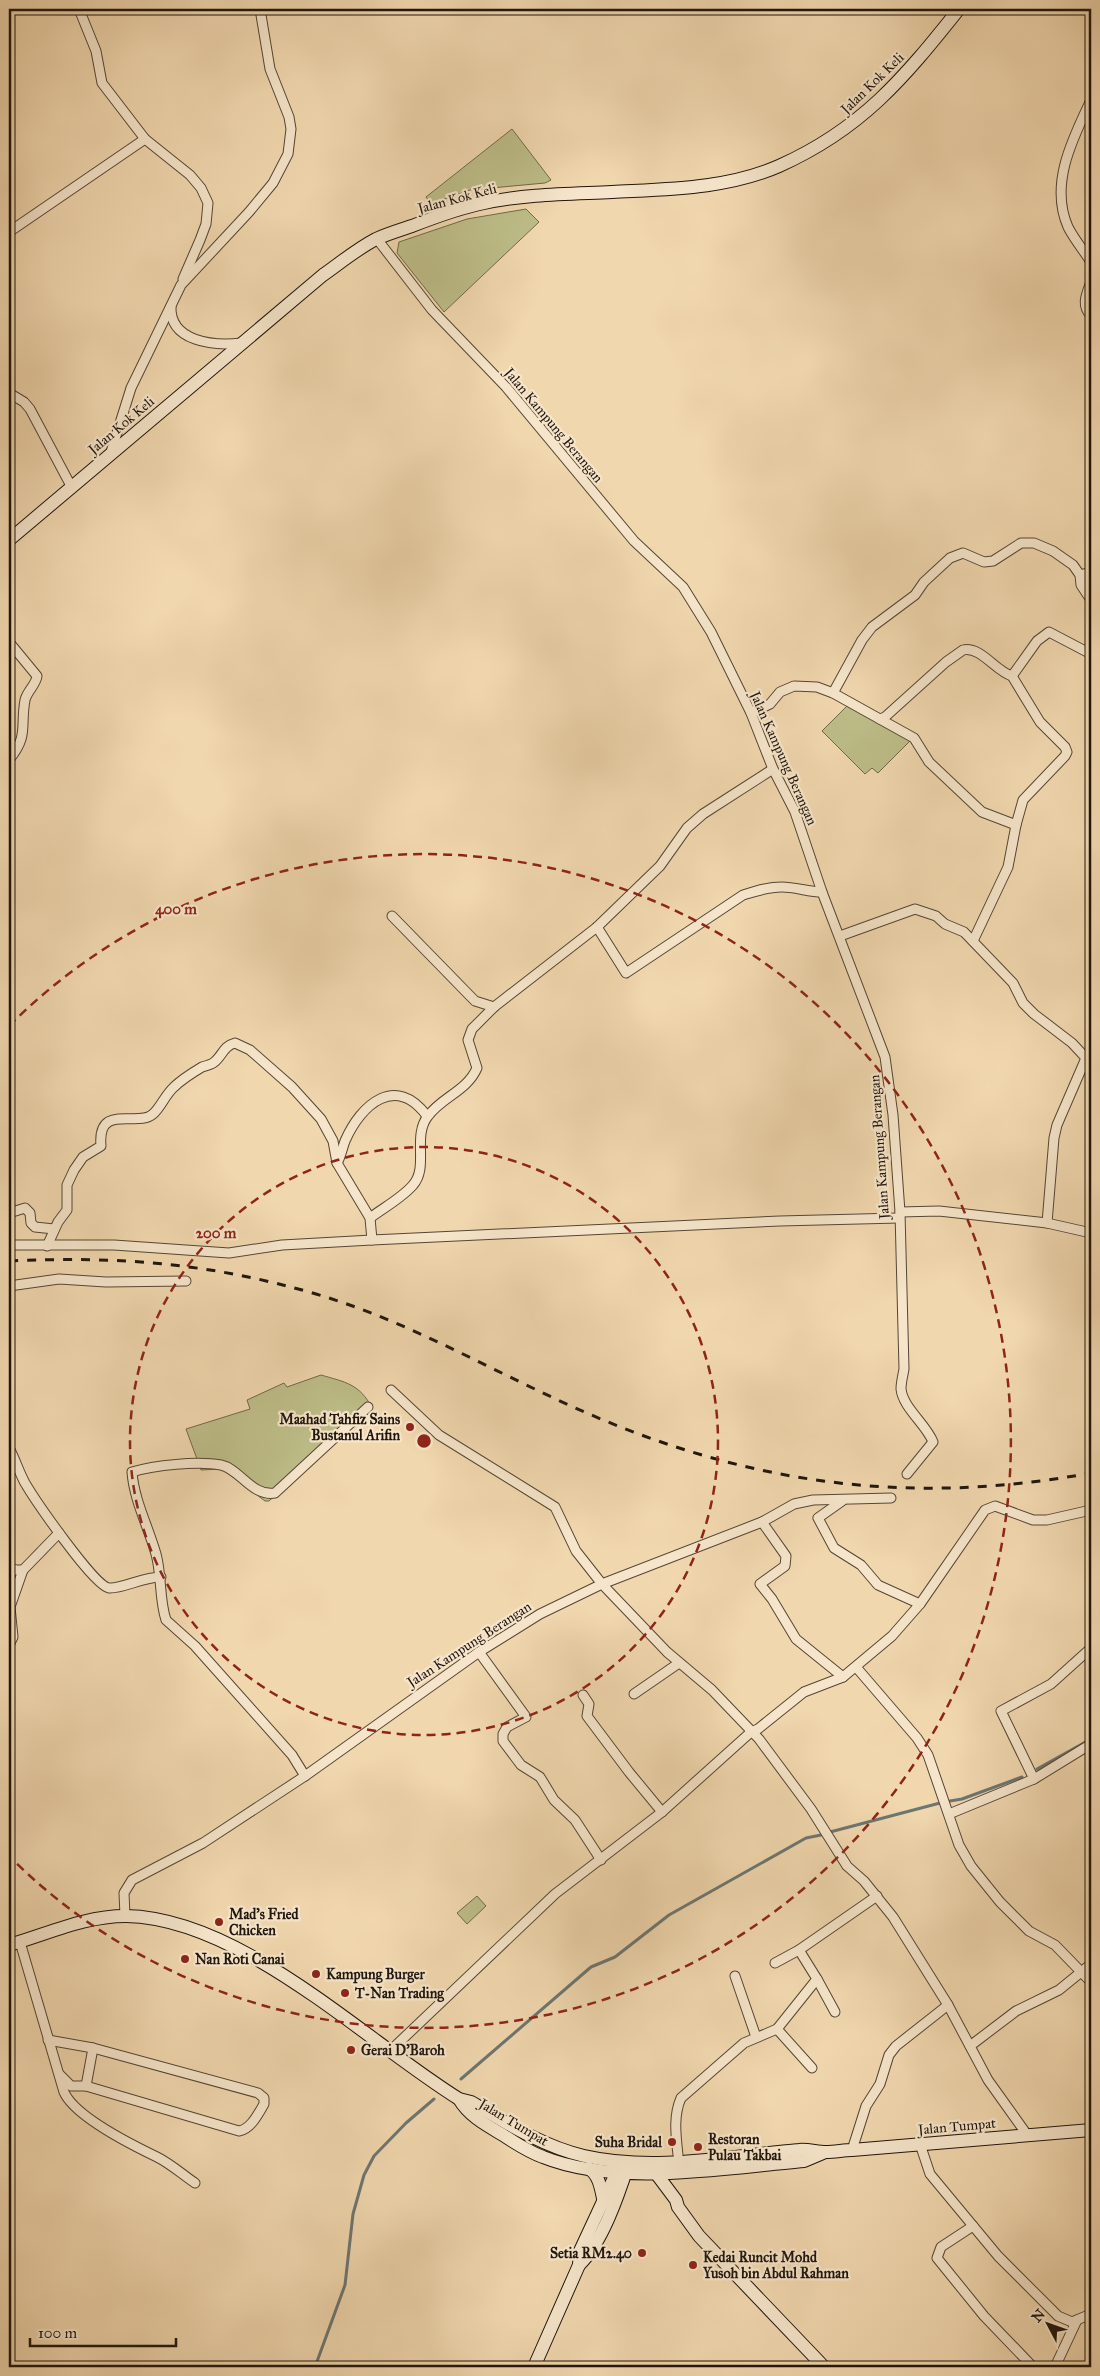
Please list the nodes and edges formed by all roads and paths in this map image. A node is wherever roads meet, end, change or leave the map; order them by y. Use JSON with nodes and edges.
{"nodes":[{"id":1,"x":80,"y":9,"type":"edge"},
{"id":2,"x":260,"y":9,"type":"edge"},
{"id":3,"x":959,"y":9,"type":"edge"},
{"id":4,"x":1091,"y":100,"type":"edge"},
{"id":5,"x":145,"y":139,"type":"junction"},
{"id":6,"x":9,"y":232,"type":"edge"},
{"id":7,"x":376,"y":239,"type":"junction"},
{"id":8,"x":1091,"y":262,"type":"edge"},
{"id":9,"x":1091,"y":282,"type":"edge"},
{"id":10,"x":181,"y":284,"type":"junction"},
{"id":11,"x":171,"y":303,"type":"junction"},
{"id":12,"x":1091,"y":316,"type":"edge"},
{"id":13,"x":241,"y":343,"type":"junction"},
{"id":14,"x":9,"y":393,"type":"edge"},
{"id":15,"x":110,"y":455,"type":"junction"},
{"id":16,"x":71,"y":486,"type":"junction"},
{"id":17,"x":9,"y":540,"type":"edge"},
{"id":18,"x":1091,"y":572,"type":"edge"},
{"id":19,"x":1080,"y":575,"type":"junction"},
{"id":20,"x":1091,"y":600,"type":"edge"},
{"id":21,"x":9,"y":642,"type":"edge"},
{"id":22,"x":1091,"y":654,"type":"edge"},
{"id":23,"x":1012,"y":676,"type":"junction"},
{"id":24,"x":833,"y":693,"type":"junction"},
{"id":25,"x":751,"y":713,"type":"junction"},
{"id":26,"x":880,"y":719,"type":"junction"},
{"id":27,"x":9,"y":760,"type":"edge"},
{"id":28,"x":772,"y":769,"type":"junction"},
{"id":29,"x":1016,"y":825,"type":"junction"},
{"id":30,"x":822,"y":892,"type":"junction"},
{"id":31,"x":392,"y":916,"type":"dead end"},
{"id":32,"x":597,"y":927,"type":"junction"},
{"id":33,"x":840,"y":936,"type":"junction"},
{"id":34,"x":973,"y":941,"type":"junction"},
{"id":35,"x":494,"y":1007,"type":"junction"},
{"id":36,"x":427,"y":1116,"type":"junction"},
{"id":37,"x":337,"y":1163,"type":"junction"},
{"id":38,"x":9,"y":1213,"type":"edge"},
{"id":39,"x":899,"y":1215,"type":"junction"},
{"id":40,"x":370,"y":1218,"type":"junction"},
{"id":41,"x":1047,"y":1222,"type":"junction"},
{"id":42,"x":54,"y":1229,"type":"junction"},
{"id":43,"x":1091,"y":1233,"type":"edge"},
{"id":44,"x":372,"y":1240,"type":"junction"},
{"id":45,"x":9,"y":1245,"type":"edge"},
{"id":46,"x":47,"y":1246,"type":"junction"},
{"id":47,"x":186,"y":1281,"type":"dead end"},
{"id":48,"x":9,"y":1286,"type":"edge"},
{"id":49,"x":391,"y":1390,"type":"dead end"},
{"id":50,"x":368,"y":1407,"type":"dead end"},
{"id":51,"x":9,"y":1448,"type":"edge"},
{"id":52,"x":907,"y":1474,"type":"dead end"},
{"id":53,"x":891,"y":1498,"type":"dead end"},
{"id":54,"x":842,"y":1500,"type":"junction"},
{"id":55,"x":1091,"y":1510,"type":"edge"},
{"id":56,"x":762,"y":1522,"type":"junction"},
{"id":57,"x":60,"y":1533,"type":"junction"},
{"id":58,"x":9,"y":1567,"type":"edge"},
{"id":59,"x":23,"y":1570,"type":"junction"},
{"id":60,"x":161,"y":1577,"type":"junction"},
{"id":61,"x":602,"y":1584,"type":"junction"},
{"id":62,"x":920,"y":1604,"type":"junction"},
{"id":63,"x":9,"y":1644,"type":"edge"},
{"id":64,"x":1091,"y":1648,"type":"edge"},
{"id":65,"x":479,"y":1652,"type":"junction"},
{"id":66,"x":679,"y":1663,"type":"junction"},
{"id":67,"x":856,"y":1668,"type":"junction"},
{"id":68,"x":843,"y":1677,"type":"junction"},
{"id":69,"x":634,"y":1694,"type":"dead end"},
{"id":70,"x":583,"y":1695,"type":"dead end"},
{"id":71,"x":750,"y":1732,"type":"junction"},
{"id":72,"x":1091,"y":1744,"type":"edge"},
{"id":73,"x":305,"y":1776,"type":"junction"},
{"id":74,"x":1034,"y":1779,"type":"junction"},
{"id":75,"x":662,"y":1812,"type":"junction"},
{"id":76,"x":949,"y":1814,"type":"junction"},
{"id":77,"x":601,"y":1860,"type":"junction"},
{"id":78,"x":877,"y":1896,"type":"junction"},
{"id":79,"x":125,"y":1916,"type":"junction"},
{"id":80,"x":14,"y":1943,"type":"edge"},
{"id":81,"x":799,"y":1950,"type":"junction"},
{"id":82,"x":775,"y":1963,"type":"dead end"},
{"id":83,"x":1091,"y":1964,"type":"edge"},
{"id":84,"x":1082,"y":1972,"type":"junction"},
{"id":85,"x":735,"y":1976,"type":"dead end"},
{"id":86,"x":818,"y":1980,"type":"junction"},
{"id":87,"x":1091,"y":1982,"type":"edge"},
{"id":88,"x":948,"y":2005,"type":"junction"},
{"id":89,"x":835,"y":2012,"type":"dead end"},
{"id":90,"x":777,"y":2029,"type":"junction"},
{"id":91,"x":756,"y":2036,"type":"junction"},
{"id":92,"x":48,"y":2040,"type":"junction"},
{"id":93,"x":970,"y":2046,"type":"junction"},
{"id":94,"x":93,"y":2048,"type":"junction"},
{"id":95,"x":390,"y":2050,"type":"junction"},
{"id":96,"x":812,"y":2068,"type":"dead end"},
{"id":97,"x":60,"y":2076,"type":"junction"},
{"id":98,"x":86,"y":2086,"type":"junction"},
{"id":99,"x":459,"y":2099,"type":"junction"},
{"id":100,"x":1091,"y":2130,"type":"edge"},
{"id":101,"x":1028,"y":2136,"type":"junction"},
{"id":102,"x":920,"y":2144,"type":"junction"},
{"id":103,"x":852,"y":2150,"type":"junction"},
{"id":104,"x":826,"y":2152,"type":"junction"},
{"id":105,"x":678,"y":2155,"type":"junction"},
{"id":106,"x":583,"y":2156,"type":"junction"},
{"id":107,"x":722,"y":2159,"type":"junction"},
{"id":108,"x":623,"y":2167,"type":"junction"},
{"id":109,"x":588,"y":2168,"type":"junction"},
{"id":110,"x":650,"y":2169,"type":"junction"},
{"id":111,"x":672,"y":2172,"type":"junction"},
{"id":112,"x":196,"y":2183,"type":"dead end"},
{"id":113,"x":668,"y":2190,"type":"junction"},
{"id":114,"x":617,"y":2198,"type":"junction"},
{"id":115,"x":604,"y":2202,"type":"junction"},
{"id":116,"x":678,"y":2207,"type":"junction"},
{"id":117,"x":973,"y":2226,"type":"junction"},
{"id":118,"x":579,"y":2265,"type":"junction"},
{"id":119,"x":1091,"y":2314,"type":"edge"},
{"id":120,"x":1077,"y":2320,"type":"junction"},
{"id":121,"x":534,"y":2367,"type":"edge"},
{"id":122,"x":824,"y":2367,"type":"edge"},
{"id":123,"x":1033,"y":2367,"type":"edge"},
{"id":124,"x":1055,"y":2367,"type":"edge"}],
"edges":[{"from":1,"to":5,"type":"street"},
{"from":2,"to":10,"type":"street"},
{"from":3,"to":7,"type":"main road","name":"Jalan Kok Keli"},
{"from":4,"to":8,"type":"street"},
{"from":5,"to":6,"type":"street"},
{"from":5,"to":10,"type":"street"},
{"from":7,"to":13,"type":"main road","name":"Jalan Kok Keli"},
{"from":7,"to":25,"type":"street","name":"Jalan Kampung Berangan"},
{"from":9,"to":12,"type":"street"},
{"from":10,"to":11,"type":"street"},
{"from":11,"to":13,"type":"street"},
{"from":11,"to":15,"type":"street"},
{"from":13,"to":15,"type":"main road","name":"Jalan Kok Keli"},
{"from":14,"to":16,"type":"street"},
{"from":15,"to":16,"type":"main road","name":"Jalan Kok Keli"},
{"from":16,"to":17,"type":"main road","name":"Jalan Kok Keli"},
{"from":18,"to":19,"type":"street"},
{"from":19,"to":20,"type":"street"},
{"from":19,"to":24,"type":"street"},
{"from":21,"to":27,"type":"street"},
{"from":22,"to":23,"type":"street"},
{"from":23,"to":26,"type":"street"},
{"from":23,"to":29,"type":"street"},
{"from":24,"to":25,"type":"street"},
{"from":24,"to":26,"type":"street"},
{"from":25,"to":28,"type":"street","name":"Jalan Kampung Berangan"},
{"from":26,"to":29,"type":"street"},
{"from":28,"to":30,"type":"street","name":"Jalan Kampung Berangan"},
{"from":28,"to":32,"type":"street"},
{"from":29,"to":34,"type":"street"},
{"from":30,"to":32,"type":"street"},
{"from":30,"to":33,"type":"street","name":"Jalan Kampung Berangan"},
{"from":31,"to":35,"type":"street"},
{"from":32,"to":35,"type":"street"},
{"from":33,"to":34,"type":"street"},
{"from":33,"to":39,"type":"street","name":"Jalan Kampung Berangan"},
{"from":34,"to":41,"type":"street"},
{"from":35,"to":36,"type":"street"},
{"from":36,"to":37,"type":"street"},
{"from":36,"to":40,"type":"street"},
{"from":37,"to":40,"type":"street"},
{"from":37,"to":42,"type":"street"},
{"from":38,"to":42,"type":"street"},
{"from":39,"to":41,"type":"street"},
{"from":39,"to":44,"type":"street"},
{"from":39,"to":52,"type":"street","name":"Jalan Kampung Berangan"},
{"from":40,"to":44,"type":"street"},
{"from":41,"to":43,"type":"street"},
{"from":42,"to":46,"type":"street"},
{"from":44,"to":46,"type":"street"},
{"from":45,"to":46,"type":"street"},
{"from":47,"to":48,"type":"street"},
{"from":49,"to":61,"type":"street"},
{"from":50,"to":60,"type":"street"},
{"from":51,"to":57,"type":"street"},
{"from":53,"to":54,"type":"street","name":"Jalan Kampung Berangan"},
{"from":54,"to":56,"type":"street","name":"Jalan Kampung Berangan"},
{"from":54,"to":62,"type":"street"},
{"from":55,"to":62,"type":"street"},
{"from":56,"to":61,"type":"street","name":"Jalan Kampung Berangan"},
{"from":56,"to":68,"type":"street"},
{"from":57,"to":59,"type":"street"},
{"from":57,"to":60,"type":"street"},
{"from":58,"to":59,"type":"street"},
{"from":59,"to":63,"type":"street"},
{"from":60,"to":73,"type":"street"},
{"from":61,"to":65,"type":"street","name":"Jalan Kampung Berangan"},
{"from":61,"to":66,"type":"street"},
{"from":62,"to":67,"type":"street"},
{"from":64,"to":74,"type":"street"},
{"from":65,"to":73,"type":"street","name":"Jalan Kampung Berangan"},
{"from":65,"to":77,"type":"street"},
{"from":66,"to":69,"type":"street"},
{"from":66,"to":71,"type":"street"},
{"from":67,"to":68,"type":"street"},
{"from":67,"to":76,"type":"street"},
{"from":68,"to":71,"type":"street"},
{"from":70,"to":75,"type":"street"},
{"from":71,"to":75,"type":"street"},
{"from":71,"to":78,"type":"street"},
{"from":72,"to":74,"type":"street"},
{"from":73,"to":79,"type":"street","name":"Jalan Kampung Berangan"},
{"from":74,"to":76,"type":"street"},
{"from":75,"to":77,"type":"street"},
{"from":76,"to":84,"type":"street"},
{"from":77,"to":95,"type":"street"},
{"from":78,"to":81,"type":"street"},
{"from":78,"to":88,"type":"street"},
{"from":79,"to":80,"type":"main road","name":"Jalan Tumpat"},
{"from":79,"to":95,"type":"main road","name":"Jalan Tumpat"},
{"from":80,"to":92,"type":"street"},
{"from":81,"to":82,"type":"street"},
{"from":81,"to":86,"type":"street"},
{"from":83,"to":84,"type":"street"},
{"from":84,"to":87,"type":"street"},
{"from":84,"to":93,"type":"street"},
{"from":85,"to":91,"type":"street"},
{"from":86,"to":89,"type":"street"},
{"from":86,"to":90,"type":"street"},
{"from":88,"to":93,"type":"street"},
{"from":88,"to":103,"type":"street"},
{"from":90,"to":91,"type":"street"},
{"from":90,"to":96,"type":"street"},
{"from":91,"to":105,"type":"street"},
{"from":92,"to":94,"type":"street"},
{"from":92,"to":97,"type":"street"},
{"from":93,"to":101,"type":"street"},
{"from":94,"to":98,"type":"street"},
{"from":94,"to":98,"type":"street"},
{"from":95,"to":99,"type":"main road","name":"Jalan Tumpat"},
{"from":97,"to":98,"type":"street"},
{"from":97,"to":112,"type":"street"},
{"from":99,"to":106,"type":"main road","name":"Jalan Tumpat"},
{"from":99,"to":109,"type":"main road","name":"Jalan Tumpat"},
{"from":100,"to":101,"type":"main road","name":"Jalan Tumpat"},
{"from":101,"to":102,"type":"main road","name":"Jalan Tumpat"},
{"from":102,"to":103,"type":"main road","name":"Jalan Tumpat"},
{"from":102,"to":117,"type":"street"},
{"from":103,"to":104,"type":"main road","name":"Jalan Tumpat"},
{"from":104,"to":107,"type":"main road","name":"Jalan Tumpat"},
{"from":104,"to":111,"type":"main road","name":"Jalan Tumpat"},
{"from":105,"to":106,"type":"main road"},
{"from":105,"to":107,"type":"main road"},
{"from":106,"to":108,"type":"main road","name":"Jalan Tumpat"},
{"from":107,"to":110,"type":"main road","name":"Jalan Tumpat"},
{"from":108,"to":109,"type":"main road","name":"Jalan Tumpat"},
{"from":108,"to":110,"type":"main road","name":"Jalan Tumpat"},
{"from":108,"to":114,"type":"main road"},
{"from":108,"to":115,"type":"main road"},
{"from":109,"to":115,"type":"main road"},
{"from":110,"to":111,"type":"main road","name":"Jalan Tumpat"},
{"from":110,"to":113,"type":"main road"},
{"from":110,"to":114,"type":"main road"},
{"from":110,"to":116,"type":"main road"},
{"from":111,"to":113,"type":"main road"},
{"from":113,"to":116,"type":"main road"},
{"from":114,"to":118,"type":"main road"},
{"from":115,"to":118,"type":"main road"},
{"from":116,"to":122,"type":"main road"},
{"from":117,"to":120,"type":"street"},
{"from":117,"to":123,"type":"street"},
{"from":118,"to":121,"type":"main road"},
{"from":119,"to":120,"type":"street"},
{"from":120,"to":124,"type":"street"}]}
